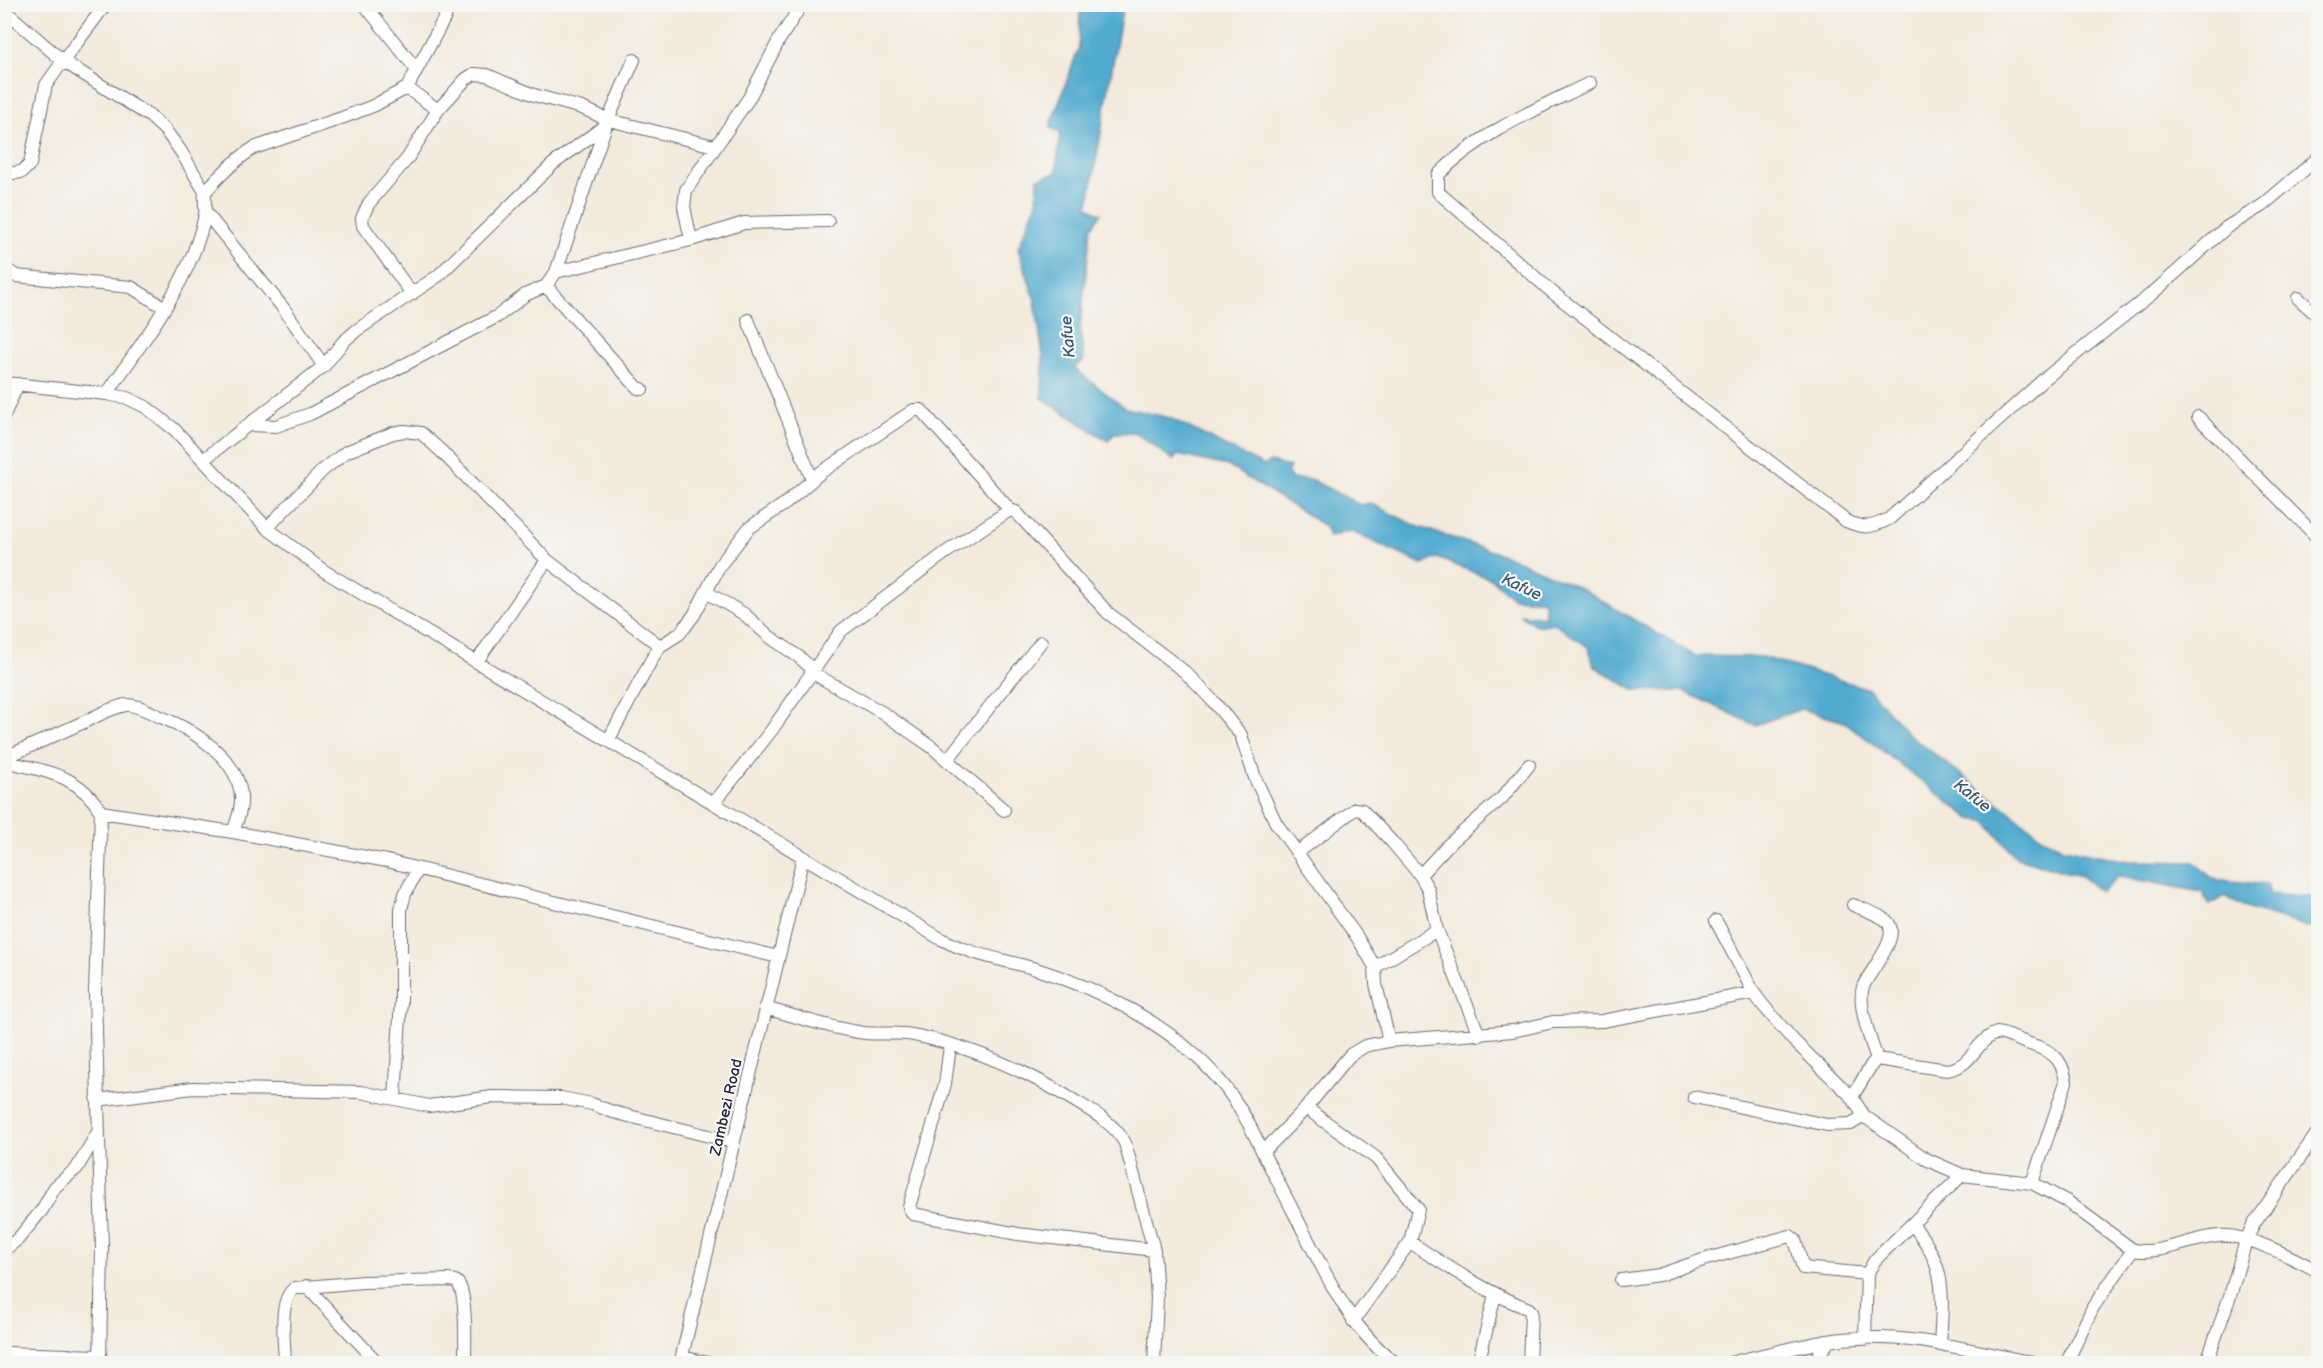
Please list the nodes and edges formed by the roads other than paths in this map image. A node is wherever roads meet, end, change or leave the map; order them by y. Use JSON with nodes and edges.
{"nodes":[{"id":1,"x":106,"y":4,"type":"edge"},
{"id":2,"x":364,"y":4,"type":"edge"},
{"id":3,"x":448,"y":4,"type":"edge"},
{"id":4,"x":802,"y":4,"type":"edge"},
{"id":5,"x":4,"y":10,"type":"edge"},
{"id":6,"x":634,"y":60,"type":"dead end"},
{"id":7,"x":63,"y":61,"type":"junction"},
{"id":8,"x":416,"y":69,"type":"junction"},
{"id":9,"x":1590,"y":83,"type":"dead end"},
{"id":10,"x":407,"y":88,"type":"junction"},
{"id":11,"x":438,"y":110,"type":"junction"},
{"id":12,"x":608,"y":122,"type":"junction"},
{"id":13,"x":714,"y":146,"type":"junction"},
{"id":14,"x":2319,"y":158,"type":"edge"},
{"id":15,"x":4,"y":174,"type":"edge"},
{"id":16,"x":206,"y":192,"type":"junction"},
{"id":17,"x":206,"y":213,"type":"junction"},
{"id":18,"x":828,"y":221,"type":"dead end"},
{"id":19,"x":691,"y":240,"type":"junction"},
{"id":20,"x":4,"y":268,"type":"edge"},
{"id":21,"x":556,"y":272,"type":"junction"},
{"id":22,"x":546,"y":286,"type":"junction"},
{"id":23,"x":412,"y":294,"type":"junction"},
{"id":24,"x":2298,"y":297,"type":"dead end"},
{"id":25,"x":165,"y":308,"type":"junction"},
{"id":26,"x":2319,"y":316,"type":"edge"},
{"id":27,"x":748,"y":320,"type":"dead end"},
{"id":28,"x":324,"y":366,"type":"junction"},
{"id":29,"x":4,"y":383,"type":"edge"},
{"id":30,"x":18,"y":384,"type":"junction"},
{"id":31,"x":642,"y":389,"type":"dead end"},
{"id":32,"x":107,"y":394,"type":"junction"},
{"id":33,"x":4,"y":415,"type":"edge"},
{"id":34,"x":2198,"y":417,"type":"dead end"},
{"id":35,"x":250,"y":425,"type":"junction"},
{"id":36,"x":203,"y":460,"type":"junction"},
{"id":37,"x":812,"y":479,"type":"junction"},
{"id":38,"x":1010,"y":510,"type":"junction"},
{"id":39,"x":267,"y":528,"type":"junction"},
{"id":40,"x":2319,"y":538,"type":"edge"},
{"id":41,"x":547,"y":560,"type":"junction"},
{"id":42,"x":706,"y":591,"type":"junction"},
{"id":43,"x":1041,"y":642,"type":"dead end"},
{"id":44,"x":660,"y":646,"type":"junction"},
{"id":45,"x":477,"y":661,"type":"junction"},
{"id":46,"x":811,"y":672,"type":"junction"},
{"id":47,"x":609,"y":739,"type":"junction"},
{"id":48,"x":948,"y":759,"type":"junction"},
{"id":49,"x":4,"y":760,"type":"edge"},
{"id":50,"x":1529,"y":765,"type":"dead end"},
{"id":51,"x":714,"y":803,"type":"junction"},
{"id":52,"x":1004,"y":810,"type":"dead end"},
{"id":53,"x":102,"y":812,"type":"junction"},
{"id":54,"x":233,"y":832,"type":"junction"},
{"id":55,"x":1297,"y":853,"type":"junction"},
{"id":56,"x":803,"y":857,"type":"junction"},
{"id":57,"x":418,"y":868,"type":"junction"},
{"id":58,"x":1420,"y":875,"type":"junction"},
{"id":59,"x":1853,"y":905,"type":"dead end"},
{"id":60,"x":1716,"y":921,"type":"dead end"},
{"id":61,"x":1437,"y":930,"type":"junction"},
{"id":62,"x":778,"y":957,"type":"junction"},
{"id":63,"x":1375,"y":967,"type":"junction"},
{"id":64,"x":1754,"y":993,"type":"junction"},
{"id":65,"x":765,"y":1008,"type":"junction"},
{"id":66,"x":1479,"y":1035,"type":"junction"},
{"id":67,"x":1389,"y":1041,"type":"junction"},
{"id":68,"x":950,"y":1046,"type":"junction"},
{"id":69,"x":1877,"y":1059,"type":"junction"},
{"id":70,"x":1695,"y":1097,"type":"dead end"},
{"id":71,"x":1852,"y":1097,"type":"junction"},
{"id":72,"x":395,"y":1098,"type":"junction"},
{"id":73,"x":98,"y":1100,"type":"junction"},
{"id":74,"x":1306,"y":1108,"type":"junction"},
{"id":75,"x":1864,"y":1116,"type":"junction"},
{"id":76,"x":98,"y":1131,"type":"junction"},
{"id":77,"x":2319,"y":1132,"type":"edge"},
{"id":78,"x":733,"y":1142,"type":"junction"},
{"id":79,"x":1263,"y":1152,"type":"junction"},
{"id":80,"x":1962,"y":1175,"type":"junction"},
{"id":81,"x":2032,"y":1183,"type":"junction"},
{"id":82,"x":1912,"y":1224,"type":"junction"},
{"id":83,"x":2246,"y":1240,"type":"junction"},
{"id":84,"x":1410,"y":1242,"type":"junction"},
{"id":85,"x":4,"y":1250,"type":"edge"},
{"id":86,"x":1154,"y":1250,"type":"junction"},
{"id":87,"x":2133,"y":1250,"type":"junction"},
{"id":88,"x":2319,"y":1271,"type":"edge"},
{"id":89,"x":1868,"y":1274,"type":"junction"},
{"id":90,"x":1621,"y":1280,"type":"dead end"},
{"id":91,"x":306,"y":1286,"type":"junction"},
{"id":92,"x":1495,"y":1295,"type":"junction"},
{"id":93,"x":1353,"y":1321,"type":"junction"},
{"id":94,"x":1864,"y":1339,"type":"junction"},
{"id":95,"x":1829,"y":1341,"type":"junction"},
{"id":96,"x":1940,"y":1345,"type":"junction"},
{"id":97,"x":4,"y":1353,"type":"edge"},
{"id":98,"x":100,"y":1360,"type":"edge"},
{"id":99,"x":681,"y":1360,"type":"edge"},
{"id":100,"x":285,"y":1364,"type":"edge"},
{"id":101,"x":379,"y":1364,"type":"edge"},
{"id":102,"x":465,"y":1364,"type":"edge"},
{"id":103,"x":712,"y":1364,"type":"edge"},
{"id":104,"x":1154,"y":1364,"type":"edge"},
{"id":105,"x":1397,"y":1364,"type":"edge"},
{"id":106,"x":1478,"y":1364,"type":"edge"},
{"id":107,"x":1529,"y":1364,"type":"edge"},
{"id":108,"x":1725,"y":1364,"type":"edge"},
{"id":109,"x":1812,"y":1364,"type":"edge"},
{"id":110,"x":2038,"y":1364,"type":"edge"},
{"id":111,"x":2066,"y":1364,"type":"edge"},
{"id":112,"x":2206,"y":1364,"type":"edge"}],
"edges":[{"from":1,"to":7,"type":"street"},
{"from":2,"to":8,"type":"street"},
{"from":3,"to":8,"type":"street"},
{"from":4,"to":13,"type":"street"},
{"from":5,"to":7,"type":"street"},
{"from":6,"to":12,"type":"street"},
{"from":7,"to":15,"type":"street"},
{"from":7,"to":16,"type":"street"},
{"from":8,"to":10,"type":"street"},
{"from":9,"to":14,"type":"street"},
{"from":10,"to":11,"type":"street"},
{"from":10,"to":16,"type":"street"},
{"from":11,"to":12,"type":"street"},
{"from":11,"to":23,"type":"street"},
{"from":12,"to":13,"type":"street"},
{"from":12,"to":21,"type":"street"},
{"from":12,"to":23,"type":"street"},
{"from":13,"to":19,"type":"street"},
{"from":16,"to":17,"type":"street"},
{"from":17,"to":25,"type":"street"},
{"from":17,"to":28,"type":"street"},
{"from":18,"to":19,"type":"street"},
{"from":19,"to":21,"type":"street"},
{"from":20,"to":25,"type":"street"},
{"from":21,"to":22,"type":"street"},
{"from":22,"to":31,"type":"street"},
{"from":22,"to":35,"type":"street"},
{"from":23,"to":28,"type":"street"},
{"from":24,"to":26,"type":"street"},
{"from":25,"to":32,"type":"street"},
{"from":27,"to":37,"type":"street"},
{"from":28,"to":35,"type":"street"},
{"from":29,"to":30,"type":"street"},
{"from":30,"to":32,"type":"street"},
{"from":30,"to":33,"type":"street"},
{"from":32,"to":36,"type":"street"},
{"from":34,"to":40,"type":"street"},
{"from":35,"to":36,"type":"street"},
{"from":36,"to":39,"type":"street"},
{"from":37,"to":38,"type":"street"},
{"from":37,"to":42,"type":"street"},
{"from":38,"to":46,"type":"street"},
{"from":38,"to":55,"type":"street"},
{"from":39,"to":41,"type":"street"},
{"from":39,"to":45,"type":"street"},
{"from":41,"to":44,"type":"street"},
{"from":41,"to":45,"type":"street"},
{"from":42,"to":44,"type":"street"},
{"from":42,"to":46,"type":"street"},
{"from":43,"to":48,"type":"street"},
{"from":44,"to":47,"type":"street"},
{"from":45,"to":47,"type":"street"},
{"from":46,"to":48,"type":"street"},
{"from":46,"to":51,"type":"street"},
{"from":47,"to":51,"type":"street"},
{"from":48,"to":52,"type":"street"},
{"from":49,"to":53,"type":"street"},
{"from":49,"to":54,"type":"street"},
{"from":50,"to":58,"type":"street"},
{"from":51,"to":56,"type":"street"},
{"from":53,"to":54,"type":"street"},
{"from":53,"to":73,"type":"street"},
{"from":54,"to":57,"type":"street"},
{"from":55,"to":58,"type":"street"},
{"from":55,"to":63,"type":"street"},
{"from":56,"to":62,"type":"street","name":"Zambezi Road"},
{"from":56,"to":79,"type":"street"},
{"from":57,"to":62,"type":"street"},
{"from":57,"to":72,"type":"street"},
{"from":58,"to":61,"type":"street"},
{"from":59,"to":69,"type":"street"},
{"from":60,"to":64,"type":"street"},
{"from":61,"to":63,"type":"street"},
{"from":61,"to":66,"type":"street"},
{"from":62,"to":65,"type":"street","name":"Zambezi Road"},
{"from":63,"to":67,"type":"street"},
{"from":64,"to":66,"type":"street"},
{"from":64,"to":71,"type":"street"},
{"from":65,"to":68,"type":"street"},
{"from":65,"to":78,"type":"street","name":"Zambezi Road"},
{"from":66,"to":67,"type":"street"},
{"from":67,"to":74,"type":"street"},
{"from":68,"to":86,"type":"street"},
{"from":68,"to":86,"type":"street"},
{"from":69,"to":71,"type":"street"},
{"from":69,"to":81,"type":"street"},
{"from":70,"to":75,"type":"street"},
{"from":71,"to":75,"type":"street"},
{"from":72,"to":73,"type":"street"},
{"from":72,"to":78,"type":"street"},
{"from":73,"to":76,"type":"street"},
{"from":74,"to":79,"type":"street"},
{"from":74,"to":84,"type":"street"},
{"from":75,"to":80,"type":"street"},
{"from":76,"to":85,"type":"street"},
{"from":76,"to":98,"type":"street"},
{"from":77,"to":83,"type":"street"},
{"from":78,"to":99,"type":"street","name":"Zambezi Road"},
{"from":79,"to":93,"type":"street"},
{"from":80,"to":81,"type":"street"},
{"from":80,"to":82,"type":"street"},
{"from":81,"to":87,"type":"street"},
{"from":82,"to":89,"type":"street"},
{"from":82,"to":96,"type":"street"},
{"from":83,"to":87,"type":"street"},
{"from":83,"to":88,"type":"street"},
{"from":83,"to":112,"type":"street"},
{"from":84,"to":92,"type":"street"},
{"from":84,"to":93,"type":"street"},
{"from":86,"to":104,"type":"street"},
{"from":87,"to":111,"type":"street"},
{"from":89,"to":90,"type":"street"},
{"from":89,"to":94,"type":"street"},
{"from":91,"to":100,"type":"street"},
{"from":91,"to":101,"type":"street"},
{"from":91,"to":102,"type":"street"},
{"from":92,"to":106,"type":"street"},
{"from":92,"to":107,"type":"street"},
{"from":93,"to":105,"type":"street"},
{"from":94,"to":95,"type":"street"},
{"from":94,"to":96,"type":"street"},
{"from":95,"to":108,"type":"street"},
{"from":95,"to":109,"type":"street"},
{"from":96,"to":110,"type":"street"},
{"from":97,"to":98,"type":"street"},
{"from":99,"to":103,"type":"street"}]}
